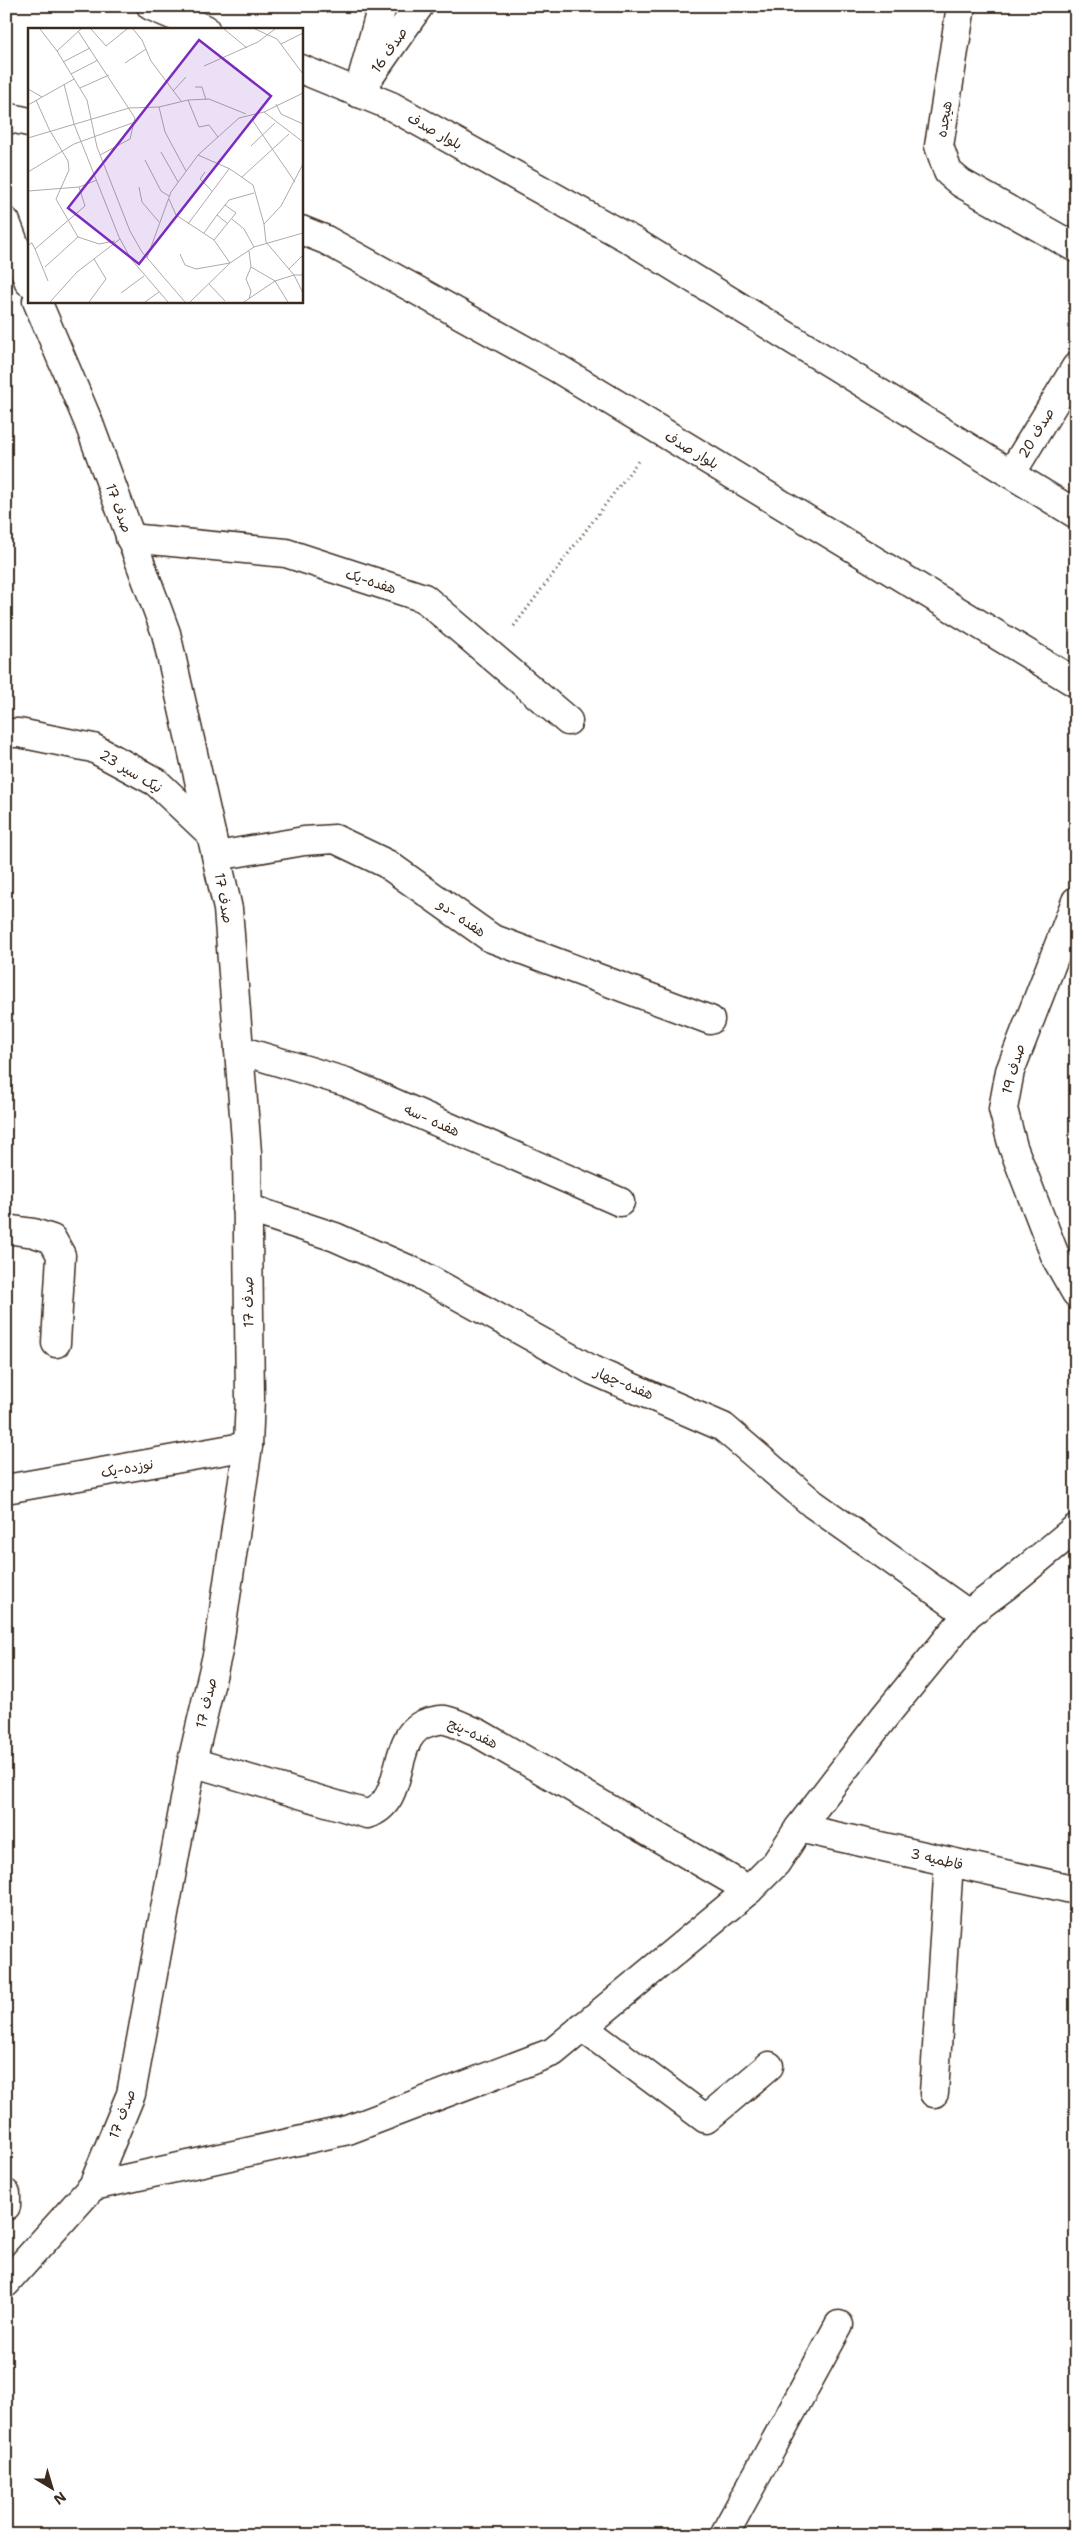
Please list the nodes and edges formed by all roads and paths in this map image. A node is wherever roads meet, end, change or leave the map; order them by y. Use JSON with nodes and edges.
{"nodes":[{"id":1,"x":151,"y":6,"type":"edge"},
{"id":2,"x":382,"y":6,"type":"edge"},
{"id":3,"x":419,"y":6,"type":"edge"},
{"id":4,"x":961,"y":6,"type":"edge"},
{"id":5,"x":203,"y":28,"type":"edge"},
{"id":6,"x":302,"y":69,"type":"edge"},
{"id":7,"x":358,"y":93,"type":"junction"},
{"id":8,"x":6,"y":117,"type":"edge"},
{"id":9,"x":28,"y":122,"type":"edge"},
{"id":10,"x":6,"y":222,"type":"edge"},
{"id":11,"x":302,"y":230,"type":"edge"},
{"id":12,"x":1076,"y":248,"type":"edge"},
{"id":13,"x":28,"y":279,"type":"edge"},
{"id":14,"x":37,"y":302,"type":"edge"},
{"id":15,"x":1076,"y":367,"type":"edge"},
{"id":16,"x":660,"y":431,"type":"junction"},
{"id":17,"x":1011,"y":474,"type":"junction"},
{"id":18,"x":1076,"y":514,"type":"edge"},
{"id":19,"x":130,"y":538,"type":"junction"},
{"id":20,"x":492,"y":656,"type":"junction"},
{"id":21,"x":1076,"y":682,"type":"edge"},
{"id":22,"x":568,"y":721,"type":"dead end"},
{"id":23,"x":6,"y":733,"type":"edge"},
{"id":24,"x":214,"y":845,"type":"junction"},
{"id":25,"x":1076,"y":901,"type":"edge"},
{"id":26,"x":710,"y":1020,"type":"dead end"},
{"id":27,"x":239,"y":1050,"type":"junction"},
{"id":28,"x":620,"y":1202,"type":"dead end"},
{"id":29,"x":247,"y":1208,"type":"junction"},
{"id":30,"x":6,"y":1229,"type":"edge"},
{"id":31,"x":1076,"y":1293,"type":"edge"},
{"id":32,"x":56,"y":1343,"type":"dead end"},
{"id":33,"x":248,"y":1446,"type":"junction"},
{"id":34,"x":6,"y":1489,"type":"edge"},
{"id":35,"x":1076,"y":1528,"type":"edge"},
{"id":36,"x":968,"y":1614,"type":"junction"},
{"id":37,"x":192,"y":1762,"type":"junction"},
{"id":38,"x":799,"y":1828,"type":"junction"},
{"id":39,"x":949,"y":1862,"type":"junction"},
{"id":40,"x":749,"y":1890,"type":"junction"},
{"id":41,"x":1076,"y":1890,"type":"edge"},
{"id":42,"x":582,"y":2027,"type":"junction"},
{"id":43,"x":770,"y":2066,"type":"dead end"},
{"id":44,"x":934,"y":2093,"type":"dead end"},
{"id":45,"x":93,"y":2186,"type":"junction"},
{"id":46,"x":6,"y":2194,"type":"edge"},
{"id":47,"x":6,"y":2206,"type":"edge"},
{"id":48,"x":6,"y":2283,"type":"edge"},
{"id":49,"x":839,"y":2325,"type":"dead end"},
{"id":50,"x":724,"y":2535,"type":"edge"}],
"edges":[{"from":1,"to":5,"type":"street"},
{"from":2,"to":7,"type":"street"},
{"from":3,"to":7,"type":"street","name":"صدف 16"},
{"from":4,"to":12,"type":"street","name":"هیجده"},
{"from":6,"to":7,"type":"street","name":"بلوار صدف"},
{"from":7,"to":17,"type":"street","name":"بلوار صدف"},
{"from":8,"to":9,"type":"street"},
{"from":10,"to":13,"type":"street"},
{"from":11,"to":16,"type":"street","name":"بلوار صدف"},
{"from":14,"to":19,"type":"street","name":"صدف 17"},
{"from":15,"to":17,"type":"street","name":"صدف 20"},
{"from":16,"to":20,"type":"path"},
{"from":16,"to":21,"type":"street","name":"بلوار صدف"},
{"from":17,"to":18,"type":"street","name":"بلوار صدف"},
{"from":19,"to":20,"type":"street","name":"هفده-یک"},
{"from":19,"to":24,"type":"street","name":"صدف 17"},
{"from":20,"to":22,"type":"street","name":"هفده-یک"},
{"from":23,"to":24,"type":"street","name":"نیک سیر 23"},
{"from":24,"to":26,"type":"street","name":"هفده -دو"},
{"from":24,"to":27,"type":"street","name":"صدف 17"},
{"from":25,"to":31,"type":"street","name":"صدف 19"},
{"from":27,"to":28,"type":"street","name":"هفده -سه"},
{"from":27,"to":29,"type":"street","name":"صدف 17"},
{"from":29,"to":33,"type":"street","name":"صدف 17"},
{"from":29,"to":36,"type":"street","name":"هفده-چهار"},
{"from":30,"to":32,"type":"street"},
{"from":33,"to":34,"type":"street","name":"نوزده-یک"},
{"from":33,"to":37,"type":"street","name":"صدف 17"},
{"from":35,"to":36,"type":"street"},
{"from":36,"to":38,"type":"street"},
{"from":37,"to":40,"type":"street","name":"هفده-پنج"},
{"from":37,"to":45,"type":"street","name":"صدف 17"},
{"from":38,"to":39,"type":"street","name":"فاطمیه 3"},
{"from":38,"to":40,"type":"street"},
{"from":39,"to":41,"type":"street","name":"فاطمیه 3"},
{"from":39,"to":44,"type":"street"},
{"from":40,"to":42,"type":"street"},
{"from":42,"to":43,"type":"street"},
{"from":42,"to":45,"type":"street"},
{"from":45,"to":48,"type":"street","name":"صدف 17"},
{"from":46,"to":47,"type":"street"},
{"from":49,"to":50,"type":"street"}]}
